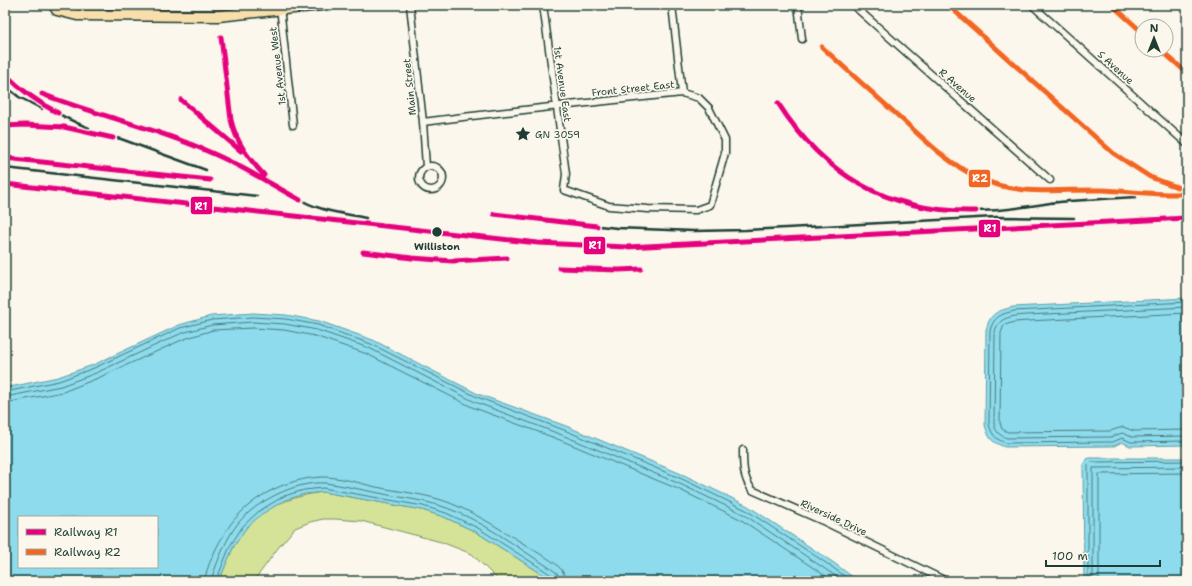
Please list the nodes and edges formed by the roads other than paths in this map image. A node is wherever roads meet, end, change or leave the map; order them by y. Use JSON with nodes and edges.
{"nodes":[{"id":1,"x":153,"y":5,"type":"edge"},
{"id":2,"x":322,"y":5,"type":"edge"},
{"id":3,"x":410,"y":5,"type":"edge"},
{"id":4,"x":543,"y":5,"type":"edge"},
{"id":5,"x":672,"y":5,"type":"edge"},
{"id":6,"x":798,"y":5,"type":"edge"},
{"id":7,"x":854,"y":5,"type":"edge"},
{"id":8,"x":1032,"y":5,"type":"edge"},
{"id":9,"x":280,"y":7,"type":"edge"},
{"id":10,"x":56,"y":8,"type":"edge"},
{"id":11,"x":154,"y":16,"type":"junction"},
{"id":12,"x":802,"y":39,"type":"dead end"},
{"id":13,"x":682,"y":93,"type":"junction"},
{"id":14,"x":556,"y":107,"type":"junction"},
{"id":15,"x":423,"y":122,"type":"junction"},
{"id":16,"x":293,"y":125,"type":"dead end"},
{"id":17,"x":1187,"y":144,"type":"edge"},
{"id":18,"x":426,"y":167,"type":"dead end"},
{"id":19,"x":1050,"y":180,"type":"dead end"},
{"id":20,"x":564,"y":190,"type":"joint"},
{"id":21,"x":743,"y":450,"type":"dead end"},
{"id":22,"x":946,"y":581,"type":"edge"}],
"edges":[{"from":1,"to":11,"type":"street"},
{"from":2,"to":9,"type":"main road"},
{"from":3,"to":15,"type":"street","name":"Main Street"},
{"from":4,"to":14,"type":"street","name":"1st Avenue East"},
{"from":5,"to":13,"type":"street"},
{"from":6,"to":12,"type":"street"},
{"from":7,"to":19,"type":"street","name":"R Avenue"},
{"from":8,"to":17,"type":"street","name":"S Avenue"},
{"from":9,"to":11,"type":"main road"},
{"from":9,"to":16,"type":"street","name":"1st Avenue West"},
{"from":10,"to":11,"type":"main road"},
{"from":13,"to":14,"type":"street","name":"Front Street East"},
{"from":13,"to":20,"type":"street","name":"Front Street East"},
{"from":14,"to":15,"type":"street","name":"Front Street East"},
{"from":14,"to":20,"type":"street","name":"1st Avenue East"},
{"from":15,"to":18,"type":"street","name":"Main Street"},
{"from":21,"to":22,"type":"street","name":"Riverside Drive"}]}
